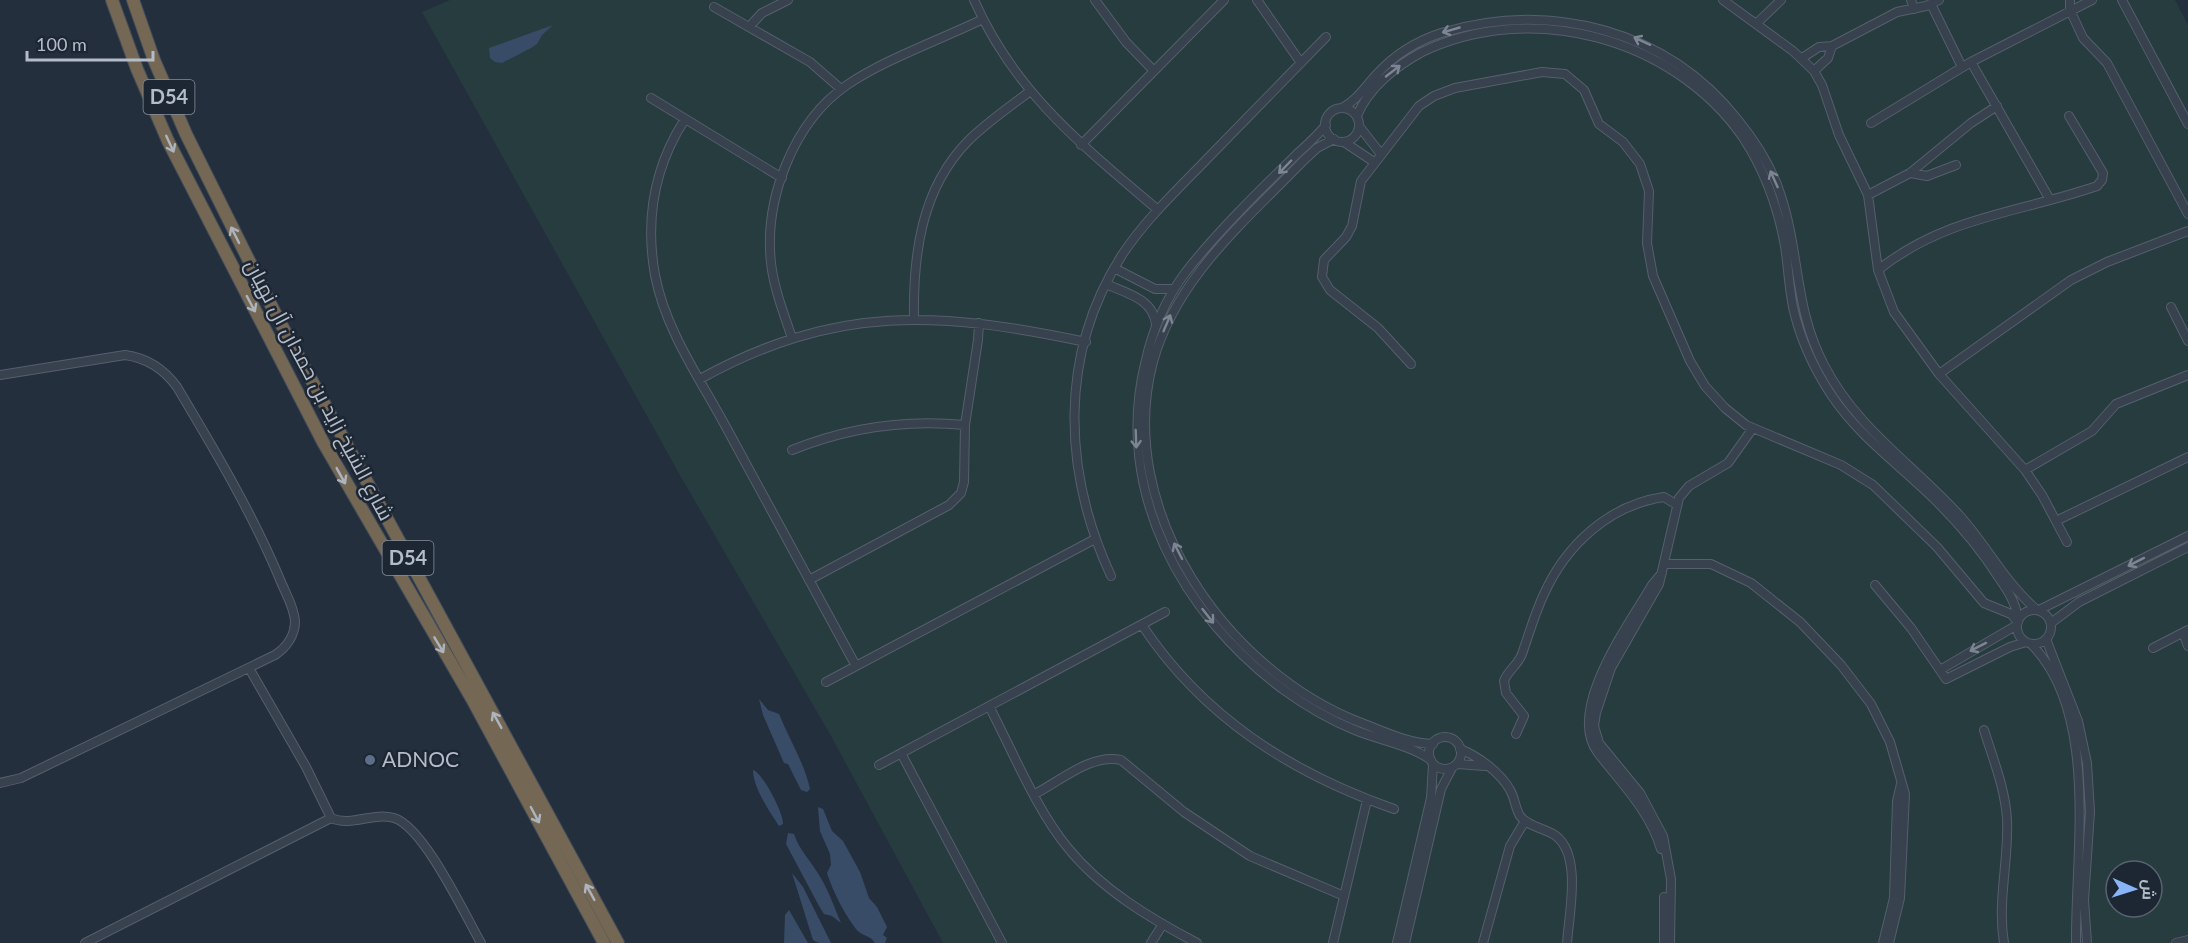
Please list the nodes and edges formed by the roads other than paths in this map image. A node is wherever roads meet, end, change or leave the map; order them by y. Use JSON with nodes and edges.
{"nodes":[{"id":1,"x":112,"y":0,"type":"edge"},
{"id":2,"x":133,"y":0,"type":"edge"},
{"id":3,"x":788,"y":0,"type":"edge"},
{"id":4,"x":974,"y":0,"type":"edge"},
{"id":5,"x":1095,"y":0,"type":"edge"},
{"id":6,"x":1224,"y":0,"type":"edge"},
{"id":7,"x":1257,"y":0,"type":"edge"},
{"id":8,"x":1723,"y":0,"type":"edge"},
{"id":9,"x":1781,"y":0,"type":"edge"},
{"id":10,"x":2070,"y":0,"type":"edge"},
{"id":11,"x":2092,"y":0,"type":"edge"},
{"id":12,"x":2122,"y":0,"type":"edge"},
{"id":13,"x":1935,"y":2,"type":"edge"},
{"id":14,"x":1913,"y":4,"type":"edge"},
{"id":15,"x":714,"y":7,"type":"dead end"},
{"id":16,"x":2070,"y":10,"type":"junction"},
{"id":17,"x":983,"y":19,"type":"junction"},
{"id":18,"x":1756,"y":24,"type":"junction"},
{"id":19,"x":749,"y":27,"type":"junction"},
{"id":20,"x":1326,"y":37,"type":"dead end"},
{"id":21,"x":1832,"y":46,"type":"junction"},
{"id":22,"x":1802,"y":58,"type":"junction"},
{"id":23,"x":1971,"y":62,"type":"junction"},
{"id":24,"x":1300,"y":63,"type":"junction"},
{"id":25,"x":1962,"y":67,"type":"junction"},
{"id":26,"x":1154,"y":71,"type":"junction"},
{"id":27,"x":1814,"y":71,"type":"junction"},
{"id":28,"x":841,"y":89,"type":"junction"},
{"id":29,"x":1029,"y":92,"type":"junction"},
{"id":30,"x":651,"y":98,"type":"dead end"},
{"id":31,"x":1997,"y":106,"type":"junction"},
{"id":32,"x":1342,"y":108,"type":"junction"},
{"id":33,"x":1357,"y":116,"type":"junction"},
{"id":34,"x":2069,"y":116,"type":"dead end"},
{"id":35,"x":685,"y":119,"type":"junction"},
{"id":36,"x":1871,"y":123,"type":"dead end"},
{"id":37,"x":2188,"y":124,"type":"edge"},
{"id":38,"x":1326,"y":125,"type":"junction"},
{"id":39,"x":1359,"y":126,"type":"junction"},
{"id":40,"x":1334,"y":139,"type":"junction"},
{"id":41,"x":1344,"y":142,"type":"junction"},
{"id":42,"x":1081,"y":145,"type":"junction"},
{"id":43,"x":1380,"y":153,"type":"junction"},
{"id":44,"x":1374,"y":162,"type":"junction"},
{"id":45,"x":1956,"y":165,"type":"dead end"},
{"id":46,"x":1910,"y":173,"type":"junction"},
{"id":47,"x":782,"y":178,"type":"junction"},
{"id":48,"x":1868,"y":195,"type":"junction"},
{"id":49,"x":2049,"y":198,"type":"junction"},
{"id":50,"x":1158,"y":210,"type":"junction"},
{"id":51,"x":2188,"y":214,"type":"edge"},
{"id":52,"x":2188,"y":231,"type":"edge"},
{"id":53,"x":1114,"y":268,"type":"junction"},
{"id":54,"x":1878,"y":270,"type":"junction"},
{"id":55,"x":1138,"y":281,"type":"junction"},
{"id":56,"x":1106,"y":284,"type":"junction"},
{"id":57,"x":1174,"y":290,"type":"junction"},
{"id":58,"x":1131,"y":295,"type":"junction"},
{"id":59,"x":2171,"y":307,"type":"dead end"},
{"id":60,"x":914,"y":318,"type":"junction"},
{"id":61,"x":978,"y":323,"type":"junction"},
{"id":62,"x":1156,"y":327,"type":"junction"},
{"id":63,"x":792,"y":338,"type":"junction"},
{"id":64,"x":2188,"y":341,"type":"edge"},
{"id":65,"x":1086,"y":342,"type":"junction"},
{"id":66,"x":1411,"y":364,"type":"dead end"},
{"id":67,"x":1939,"y":374,"type":"junction"},
{"id":68,"x":0,"y":375,"type":"edge"},
{"id":69,"x":2188,"y":375,"type":"edge"},
{"id":70,"x":700,"y":379,"type":"junction"},
{"id":71,"x":965,"y":425,"type":"junction"},
{"id":72,"x":1753,"y":428,"type":"junction"},
{"id":73,"x":792,"y":450,"type":"dead end"},
{"id":74,"x":2188,"y":457,"type":"edge"},
{"id":75,"x":2025,"y":470,"type":"junction"},
{"id":76,"x":1677,"y":505,"type":"junction"},
{"id":77,"x":2056,"y":521,"type":"junction"},
{"id":78,"x":2188,"y":536,"type":"edge"},
{"id":79,"x":1095,"y":539,"type":"junction"},
{"id":80,"x":2067,"y":542,"type":"dead end"},
{"id":81,"x":2188,"y":547,"type":"edge"},
{"id":82,"x":1664,"y":568,"type":"junction"},
{"id":83,"x":1111,"y":576,"type":"dead end"},
{"id":84,"x":809,"y":580,"type":"junction"},
{"id":85,"x":1875,"y":585,"type":"dead end"},
{"id":86,"x":2038,"y":610,"type":"junction"},
{"id":87,"x":1166,"y":612,"type":"dead end"},
{"id":88,"x":2018,"y":622,"type":"junction"},
{"id":89,"x":2051,"y":623,"type":"junction"},
{"id":90,"x":1142,"y":625,"type":"junction"},
{"id":91,"x":2185,"y":632,"type":"edge"},
{"id":92,"x":2046,"y":639,"type":"junction"},
{"id":93,"x":2029,"y":643,"type":"junction"},
{"id":94,"x":2188,"y":646,"type":"edge"},
{"id":95,"x":2153,"y":648,"type":"dead end"},
{"id":96,"x":856,"y":666,"type":"junction"},
{"id":97,"x":249,"y":668,"type":"junction"},
{"id":98,"x":1940,"y":670,"type":"junction"},
{"id":99,"x":825,"y":682,"type":"dead end"},
{"id":100,"x":990,"y":708,"type":"junction"},
{"id":101,"x":1984,"y":730,"type":"dead end"},
{"id":102,"x":1516,"y":734,"type":"dead end"},
{"id":103,"x":1433,"y":744,"type":"junction"},
{"id":104,"x":1460,"y":749,"type":"junction"},
{"id":105,"x":901,"y":753,"type":"junction"},
{"id":106,"x":1432,"y":762,"type":"junction"},
{"id":107,"x":879,"y":765,"type":"dead end"},
{"id":108,"x":1454,"y":766,"type":"junction"},
{"id":109,"x":1486,"y":766,"type":"junction"},
{"id":110,"x":0,"y":783,"type":"edge"},
{"id":111,"x":1901,"y":784,"type":"junction"},
{"id":112,"x":1035,"y":794,"type":"junction"},
{"id":113,"x":1367,"y":800,"type":"junction"},
{"id":114,"x":1394,"y":809,"type":"dead end"},
{"id":115,"x":331,"y":819,"type":"junction"},
{"id":116,"x":1526,"y":821,"type":"junction"},
{"id":117,"x":1344,"y":896,"type":"junction"},
{"id":118,"x":1163,"y":924,"type":"junction"},
{"id":119,"x":2188,"y":940,"type":"edge"},
{"id":120,"x":85,"y":943,"type":"edge"},
{"id":121,"x":481,"y":943,"type":"edge"},
{"id":122,"x":604,"y":943,"type":"edge"},
{"id":123,"x":618,"y":943,"type":"edge"},
{"id":124,"x":1002,"y":943,"type":"edge"},
{"id":125,"x":1151,"y":943,"type":"edge"},
{"id":126,"x":1197,"y":943,"type":"edge"},
{"id":127,"x":1333,"y":943,"type":"edge"},
{"id":128,"x":1396,"y":943,"type":"edge"},
{"id":129,"x":1405,"y":943,"type":"edge"},
{"id":130,"x":1483,"y":943,"type":"edge"},
{"id":131,"x":1567,"y":943,"type":"edge"},
{"id":132,"x":1664,"y":943,"type":"edge"},
{"id":133,"x":1670,"y":943,"type":"edge"},
{"id":134,"x":1883,"y":943,"type":"edge"},
{"id":135,"x":1888,"y":943,"type":"edge"},
{"id":136,"x":2004,"y":943,"type":"edge"},
{"id":137,"x":2076,"y":943,"type":"edge"},
{"id":138,"x":2087,"y":943,"type":"edge"},
{"id":139,"x":2176,"y":943,"type":"edge"}],
"edges":[{"from":1,"to":122,"type":"highway","name":"شارع الشيخ زايد بن حمدان آل نهيان","number":"D54","one_way":true},
{"from":123,"to":2,"type":"highway","name":"شارع الشيخ زايد بن حمدان آل نهيان","number":"D54","one_way":true},
{"from":3,"to":19,"type":"street"},
{"from":4,"to":17,"type":"street"},
{"from":5,"to":26,"type":"street"},
{"from":6,"to":26,"type":"street"},
{"from":7,"to":24,"type":"street"},
{"from":8,"to":18,"type":"street"},
{"from":9,"to":18,"type":"street"},
{"from":10,"to":16,"type":"street"},
{"from":11,"to":16,"type":"street"},
{"from":12,"to":37,"type":"street"},
{"from":13,"to":14,"type":"street"},
{"from":13,"to":25,"type":"street"},
{"from":14,"to":21,"type":"street"},
{"from":15,"to":19,"type":"street"},
{"from":16,"to":23,"type":"street"},
{"from":16,"to":51,"type":"street"},
{"from":17,"to":28,"type":"street"},
{"from":17,"to":29,"type":"street"},
{"from":18,"to":22,"type":"street"},
{"from":19,"to":28,"type":"street"},
{"from":20,"to":24,"type":"street"},
{"from":21,"to":22,"type":"street"},
{"from":21,"to":27,"type":"street"},
{"from":22,"to":27,"type":"street"},
{"from":23,"to":25,"type":"street"},
{"from":23,"to":31,"type":"street"},
{"from":24,"to":50,"type":"street"},
{"from":25,"to":36,"type":"street"},
{"from":26,"to":42,"type":"street"},
{"from":27,"to":48,"type":"street"},
{"from":28,"to":47,"type":"street"},
{"from":29,"to":42,"type":"street"},
{"from":29,"to":60,"type":"street"},
{"from":30,"to":35,"type":"street"},
{"from":31,"to":46,"type":"street"},
{"from":31,"to":49,"type":"street"},
{"from":32,"to":33,"type":"street"},
{"from":32,"to":38,"type":"street"},
{"from":86,"to":32,"type":"street","one_way":true},
{"from":33,"to":39,"type":"street"},
{"from":33,"to":88,"type":"street","one_way":true},
{"from":34,"to":49,"type":"street"},
{"from":35,"to":47,"type":"street"},
{"from":35,"to":70,"type":"street"},
{"from":38,"to":40,"type":"street"},
{"from":38,"to":57,"type":"street","one_way":true},
{"from":39,"to":41,"type":"street"},
{"from":39,"to":43,"type":"street"},
{"from":40,"to":41,"type":"street"},
{"from":103,"to":40,"type":"street","one_way":true},
{"from":41,"to":44,"type":"street"},
{"from":42,"to":50,"type":"street"},
{"from":43,"to":44,"type":"street"},
{"from":43,"to":72,"type":"street"},
{"from":44,"to":66,"type":"street"},
{"from":45,"to":46,"type":"street"},
{"from":46,"to":48,"type":"street"},
{"from":47,"to":63,"type":"street"},
{"from":48,"to":54,"type":"street"},
{"from":49,"to":54,"type":"street"},
{"from":50,"to":53,"type":"street"},
{"from":52,"to":67,"type":"street"},
{"from":53,"to":55,"type":"street"},
{"from":53,"to":56,"type":"street"},
{"from":54,"to":67,"type":"street"},
{"from":55,"to":57,"type":"street"},
{"from":55,"to":58,"type":"street"},
{"from":56,"to":58,"type":"street"},
{"from":56,"to":65,"type":"street"},
{"from":57,"to":62,"type":"street"},
{"from":58,"to":62,"type":"street"},
{"from":59,"to":64,"type":"street"},
{"from":60,"to":61,"type":"street"},
{"from":60,"to":63,"type":"street"},
{"from":61,"to":65,"type":"street"},
{"from":61,"to":71,"type":"street"},
{"from":62,"to":106,"type":"street","one_way":true},
{"from":63,"to":70,"type":"street"},
{"from":65,"to":79,"type":"street"},
{"from":67,"to":75,"type":"street"},
{"from":68,"to":97,"type":"street"},
{"from":69,"to":75,"type":"street"},
{"from":70,"to":84,"type":"street"},
{"from":71,"to":73,"type":"street"},
{"from":71,"to":84,"type":"street"},
{"from":72,"to":76,"type":"street"},
{"from":72,"to":88,"type":"street"},
{"from":74,"to":77,"type":"street"},
{"from":75,"to":77,"type":"street"},
{"from":76,"to":82,"type":"street"},
{"from":76,"to":102,"type":"street"},
{"from":77,"to":80,"type":"street"},
{"from":78,"to":86,"type":"street","one_way":true},
{"from":79,"to":83,"type":"street"},
{"from":79,"to":96,"type":"street"},
{"from":81,"to":89,"type":"street"},
{"from":82,"to":111,"type":"street"},
{"from":82,"to":132,"type":"street"},
{"from":82,"to":133,"type":"street"},
{"from":84,"to":96,"type":"street"},
{"from":85,"to":98,"type":"street"},
{"from":86,"to":88,"type":"street"},
{"from":86,"to":89,"type":"street"},
{"from":87,"to":90,"type":"street"},
{"from":88,"to":93,"type":"street"},
{"from":88,"to":98,"type":"street","one_way":true},
{"from":89,"to":92,"type":"street"},
{"from":90,"to":100,"type":"street"},
{"from":90,"to":113,"type":"street"},
{"from":91,"to":94,"type":"street"},
{"from":91,"to":95,"type":"street"},
{"from":92,"to":93,"type":"street"},
{"from":92,"to":138,"type":"street"},
{"from":93,"to":98,"type":"street"},
{"from":93,"to":137,"type":"street"},
{"from":96,"to":99,"type":"street"},
{"from":97,"to":110,"type":"street"},
{"from":97,"to":115,"type":"street"},
{"from":100,"to":105,"type":"street"},
{"from":100,"to":112,"type":"street"},
{"from":101,"to":136,"type":"street"},
{"from":103,"to":104,"type":"street"},
{"from":103,"to":106,"type":"street"},
{"from":104,"to":108,"type":"street"},
{"from":104,"to":109,"type":"street"},
{"from":105,"to":107,"type":"street"},
{"from":105,"to":124,"type":"street"},
{"from":106,"to":108,"type":"street"},
{"from":106,"to":128,"type":"street"},
{"from":108,"to":109,"type":"street"},
{"from":108,"to":129,"type":"street"},
{"from":109,"to":116,"type":"street"},
{"from":111,"to":134,"type":"street"},
{"from":111,"to":135,"type":"street"},
{"from":112,"to":117,"type":"street"},
{"from":112,"to":118,"type":"street"},
{"from":113,"to":114,"type":"street"},
{"from":113,"to":117,"type":"street"},
{"from":115,"to":120,"type":"street"},
{"from":115,"to":121,"type":"street"},
{"from":116,"to":130,"type":"street"},
{"from":116,"to":131,"type":"street"},
{"from":117,"to":127,"type":"street"},
{"from":118,"to":125,"type":"street"},
{"from":118,"to":126,"type":"street"},
{"from":119,"to":139,"type":"street"}]}
